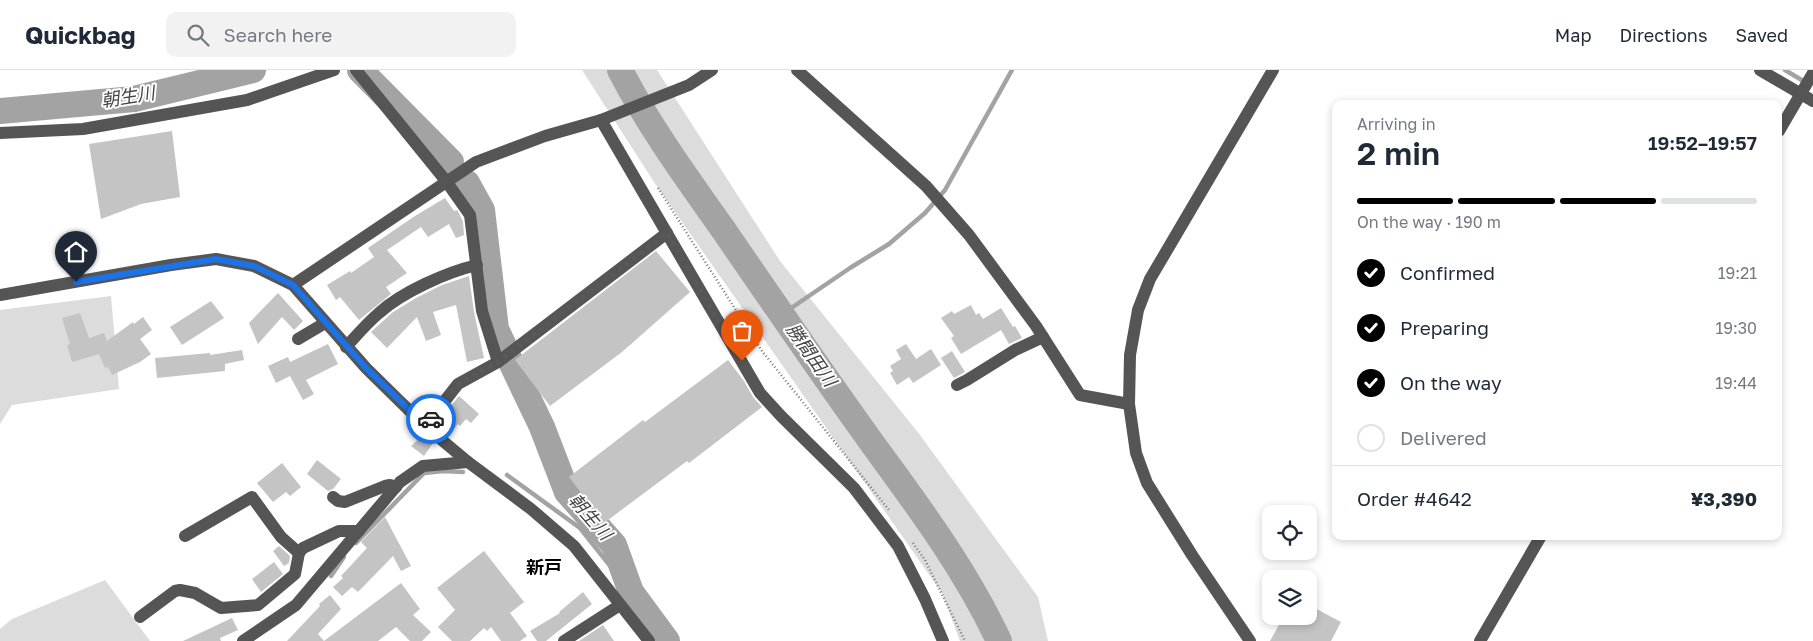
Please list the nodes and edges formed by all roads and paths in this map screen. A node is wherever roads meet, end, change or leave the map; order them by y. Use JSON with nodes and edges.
{"nodes":[{"id":1,"x":334,"y":70,"type":"edge"},
{"id":2,"x":356,"y":70,"type":"edge"},
{"id":3,"x":712,"y":70,"type":"edge"},
{"id":4,"x":797,"y":70,"type":"edge"},
{"id":5,"x":1273,"y":70,"type":"edge"},
{"id":6,"x":1760,"y":70,"type":"edge"},
{"id":7,"x":1812,"y":74,"type":"edge"},
{"id":8,"x":1802,"y":92,"type":"junction"},
{"id":9,"x":1813,"y":101,"type":"edge"},
{"id":10,"x":601,"y":120,"type":"junction"},
{"id":11,"x":1782,"y":126,"type":"edge"},
{"id":12,"x":0,"y":133,"type":"edge"},
{"id":13,"x":446,"y":181,"type":"junction"},
{"id":14,"x":657,"y":187,"type":"dead end"},
{"id":15,"x":667,"y":233,"type":"junction"},
{"id":16,"x":477,"y":265,"type":"junction"},
{"id":17,"x":293,"y":285,"type":"junction"},
{"id":18,"x":0,"y":295,"type":"edge"},
{"id":19,"x":325,"y":323,"type":"junction"},
{"id":20,"x":1043,"y":337,"type":"junction"},
{"id":21,"x":298,"y":339,"type":"dead end"},
{"id":22,"x":346,"y":346,"type":"junction"},
{"id":23,"x":498,"y":362,"type":"junction"},
{"id":24,"x":957,"y":385,"type":"dead end"},
{"id":25,"x":1129,"y":404,"type":"junction"},
{"id":26,"x":426,"y":426,"type":"junction"},
{"id":27,"x":468,"y":462,"type":"junction"},
{"id":28,"x":396,"y":487,"type":"junction"},
{"id":29,"x":333,"y":497,"type":"dead end"},
{"id":30,"x":893,"y":514,"type":"dead end"},
{"id":31,"x":359,"y":531,"type":"junction"},
{"id":32,"x":186,"y":536,"type":"dead end"},
{"id":33,"x":909,"y":537,"type":"dead end"},
{"id":34,"x":1539,"y":540,"type":"edge"},
{"id":35,"x":299,"y":553,"type":"junction"},
{"id":36,"x":620,"y":605,"type":"junction"},
{"id":37,"x":140,"y":617,"type":"dead end"},
{"id":38,"x":243,"y":641,"type":"edge"},
{"id":39,"x":564,"y":641,"type":"edge"},
{"id":40,"x":649,"y":641,"type":"edge"},
{"id":41,"x":943,"y":641,"type":"edge"},
{"id":42,"x":965,"y":641,"type":"edge"},
{"id":43,"x":1250,"y":641,"type":"edge"},
{"id":44,"x":1480,"y":641,"type":"edge"}],
"edges":[{"from":1,"to":12,"type":"street"},
{"from":2,"to":13,"type":"street"},
{"from":3,"to":10,"type":"street"},
{"from":4,"to":20,"type":"street"},
{"from":5,"to":25,"type":"street"},
{"from":6,"to":8,"type":"street"},
{"from":7,"to":8,"type":"street"},
{"from":8,"to":9,"type":"street"},
{"from":8,"to":11,"type":"street"},
{"from":10,"to":13,"type":"street"},
{"from":10,"to":15,"type":"street"},
{"from":13,"to":16,"type":"street"},
{"from":13,"to":17,"type":"street"},
{"from":14,"to":30,"type":"path"},
{"from":15,"to":23,"type":"street"},
{"from":15,"to":41,"type":"street"},
{"from":16,"to":22,"type":"street"},
{"from":16,"to":23,"type":"street"},
{"from":17,"to":18,"type":"street"},
{"from":17,"to":19,"type":"street"},
{"from":19,"to":21,"type":"street"},
{"from":19,"to":22,"type":"street"},
{"from":20,"to":24,"type":"street"},
{"from":20,"to":25,"type":"street"},
{"from":22,"to":26,"type":"street"},
{"from":23,"to":26,"type":"street"},
{"from":25,"to":43,"type":"street"},
{"from":26,"to":27,"type":"street"},
{"from":27,"to":28,"type":"street"},
{"from":27,"to":36,"type":"street"},
{"from":28,"to":29,"type":"street"},
{"from":28,"to":31,"type":"street"},
{"from":31,"to":35,"type":"street"},
{"from":31,"to":38,"type":"street"},
{"from":32,"to":35,"type":"street"},
{"from":33,"to":42,"type":"path"},
{"from":34,"to":44,"type":"street"},
{"from":35,"to":37,"type":"street"},
{"from":36,"to":39,"type":"street"},
{"from":36,"to":40,"type":"street"}]}
